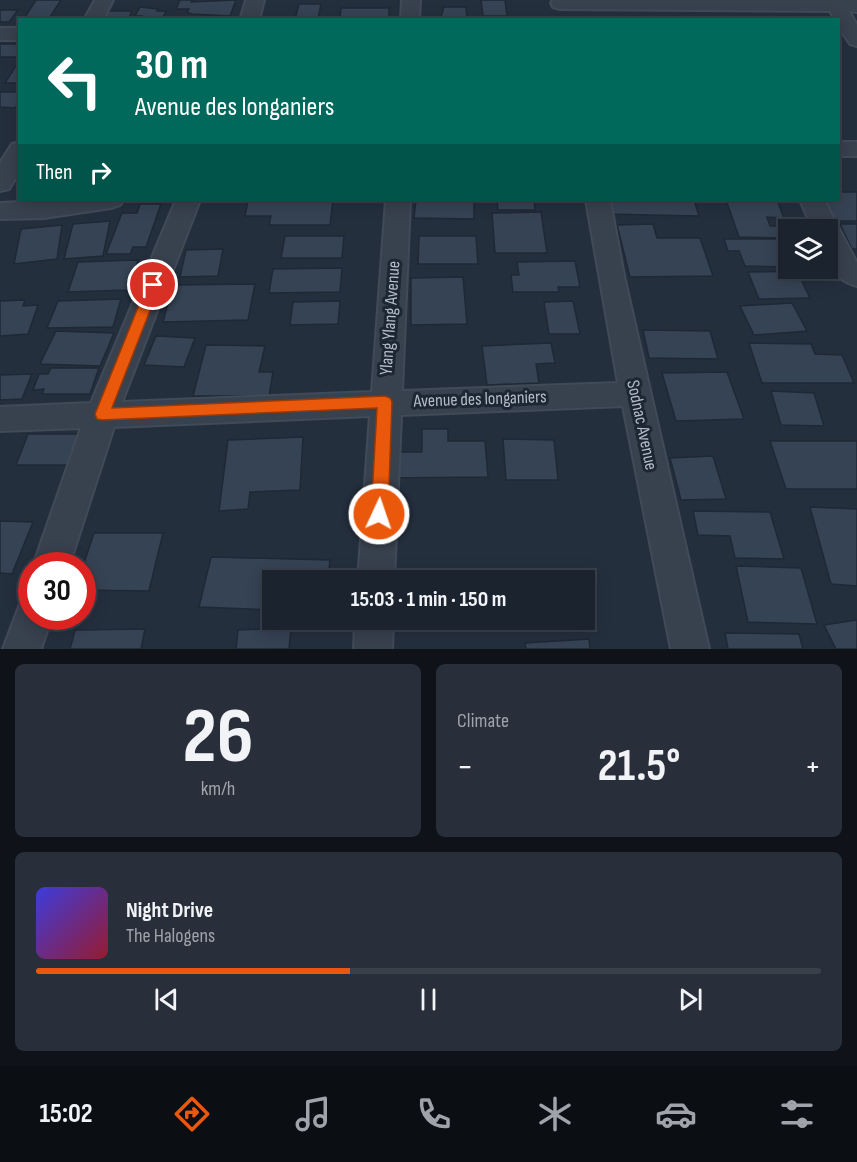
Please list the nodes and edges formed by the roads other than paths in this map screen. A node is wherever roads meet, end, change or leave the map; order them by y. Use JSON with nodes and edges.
{"nodes":[{"id":1,"x":104,"y":0,"type":"edge"},
{"id":2,"x":255,"y":0,"type":"edge"},
{"id":3,"x":411,"y":0,"type":"edge"},
{"id":4,"x":836,"y":6,"type":"junction"},
{"id":5,"x":857,"y":6,"type":"edge"},
{"id":6,"x":561,"y":8,"type":"edge"},
{"id":7,"x":650,"y":12,"type":"edge"},
{"id":8,"x":94,"y":18,"type":"edge"},
{"id":9,"x":250,"y":18,"type":"edge"},
{"id":10,"x":410,"y":18,"type":"edge"},
{"id":11,"x":0,"y":34,"type":"edge"},
{"id":12,"x":18,"y":34,"type":"edge"},
{"id":13,"x":857,"y":40,"type":"edge"},
{"id":14,"x":840,"y":149,"type":"edge"},
{"id":15,"x":857,"y":149,"type":"edge"},
{"id":16,"x":18,"y":152,"type":"edge"},
{"id":17,"x":0,"y":184,"type":"edge"},
{"id":18,"x":104,"y":201,"type":"edge"},
{"id":19,"x":188,"y":201,"type":"edge"},
{"id":20,"x":398,"y":201,"type":"edge"},
{"id":21,"x":597,"y":201,"type":"edge"},
{"id":22,"x":812,"y":201,"type":"edge"},
{"id":23,"x":0,"y":211,"type":"edge"},
{"id":24,"x":821,"y":219,"type":"edge"},
{"id":25,"x":838,"y":255,"type":"edge"},
{"id":26,"x":857,"y":277,"type":"edge"},
{"id":27,"x":636,"y":394,"type":"junction"},
{"id":28,"x":385,"y":402,"type":"junction"},
{"id":29,"x":102,"y":414,"type":"junction"},
{"id":30,"x":0,"y":419,"type":"edge"},
{"id":31,"x":56,"y":552,"type":"edge"},
{"id":32,"x":377,"y":570,"type":"edge"},
{"id":33,"x":28,"y":630,"type":"edge"},
{"id":34,"x":374,"y":630,"type":"edge"},
{"id":35,"x":22,"y":649,"type":"edge"},
{"id":36,"x":373,"y":649,"type":"edge"},
{"id":37,"x":690,"y":649,"type":"edge"}],
"edges":[{"from":1,"to":8,"type":"street"},
{"from":2,"to":9,"type":"street"},
{"from":3,"to":10,"type":"street"},
{"from":4,"to":5,"type":"street"},
{"from":4,"to":7,"type":"street"},
{"from":4,"to":13,"type":"street"},
{"from":6,"to":7,"type":"street"},
{"from":11,"to":12,"type":"street"},
{"from":14,"to":15,"type":"street"},
{"from":16,"to":17,"type":"street"},
{"from":18,"to":23,"type":"street"},
{"from":19,"to":29,"type":"street"},
{"from":20,"to":28,"type":"street","name":"Ylang Ylang Avenue"},
{"from":21,"to":27,"type":"street","name":"Sodnac Avenue"},
{"from":22,"to":24,"type":"street"},
{"from":25,"to":26,"type":"street"},
{"from":27,"to":28,"type":"street","name":"Avenue des longaniers"},
{"from":27,"to":37,"type":"street","name":"Sodnac Avenue"},
{"from":28,"to":29,"type":"street","name":"Avenue des longaniers"},
{"from":28,"to":32,"type":"street","name":"Ylang Ylang Avenue"},
{"from":29,"to":30,"type":"street","name":"Avenue des longaniers"},
{"from":29,"to":31,"type":"street"},
{"from":33,"to":35,"type":"street"},
{"from":34,"to":36,"type":"street"}]}
